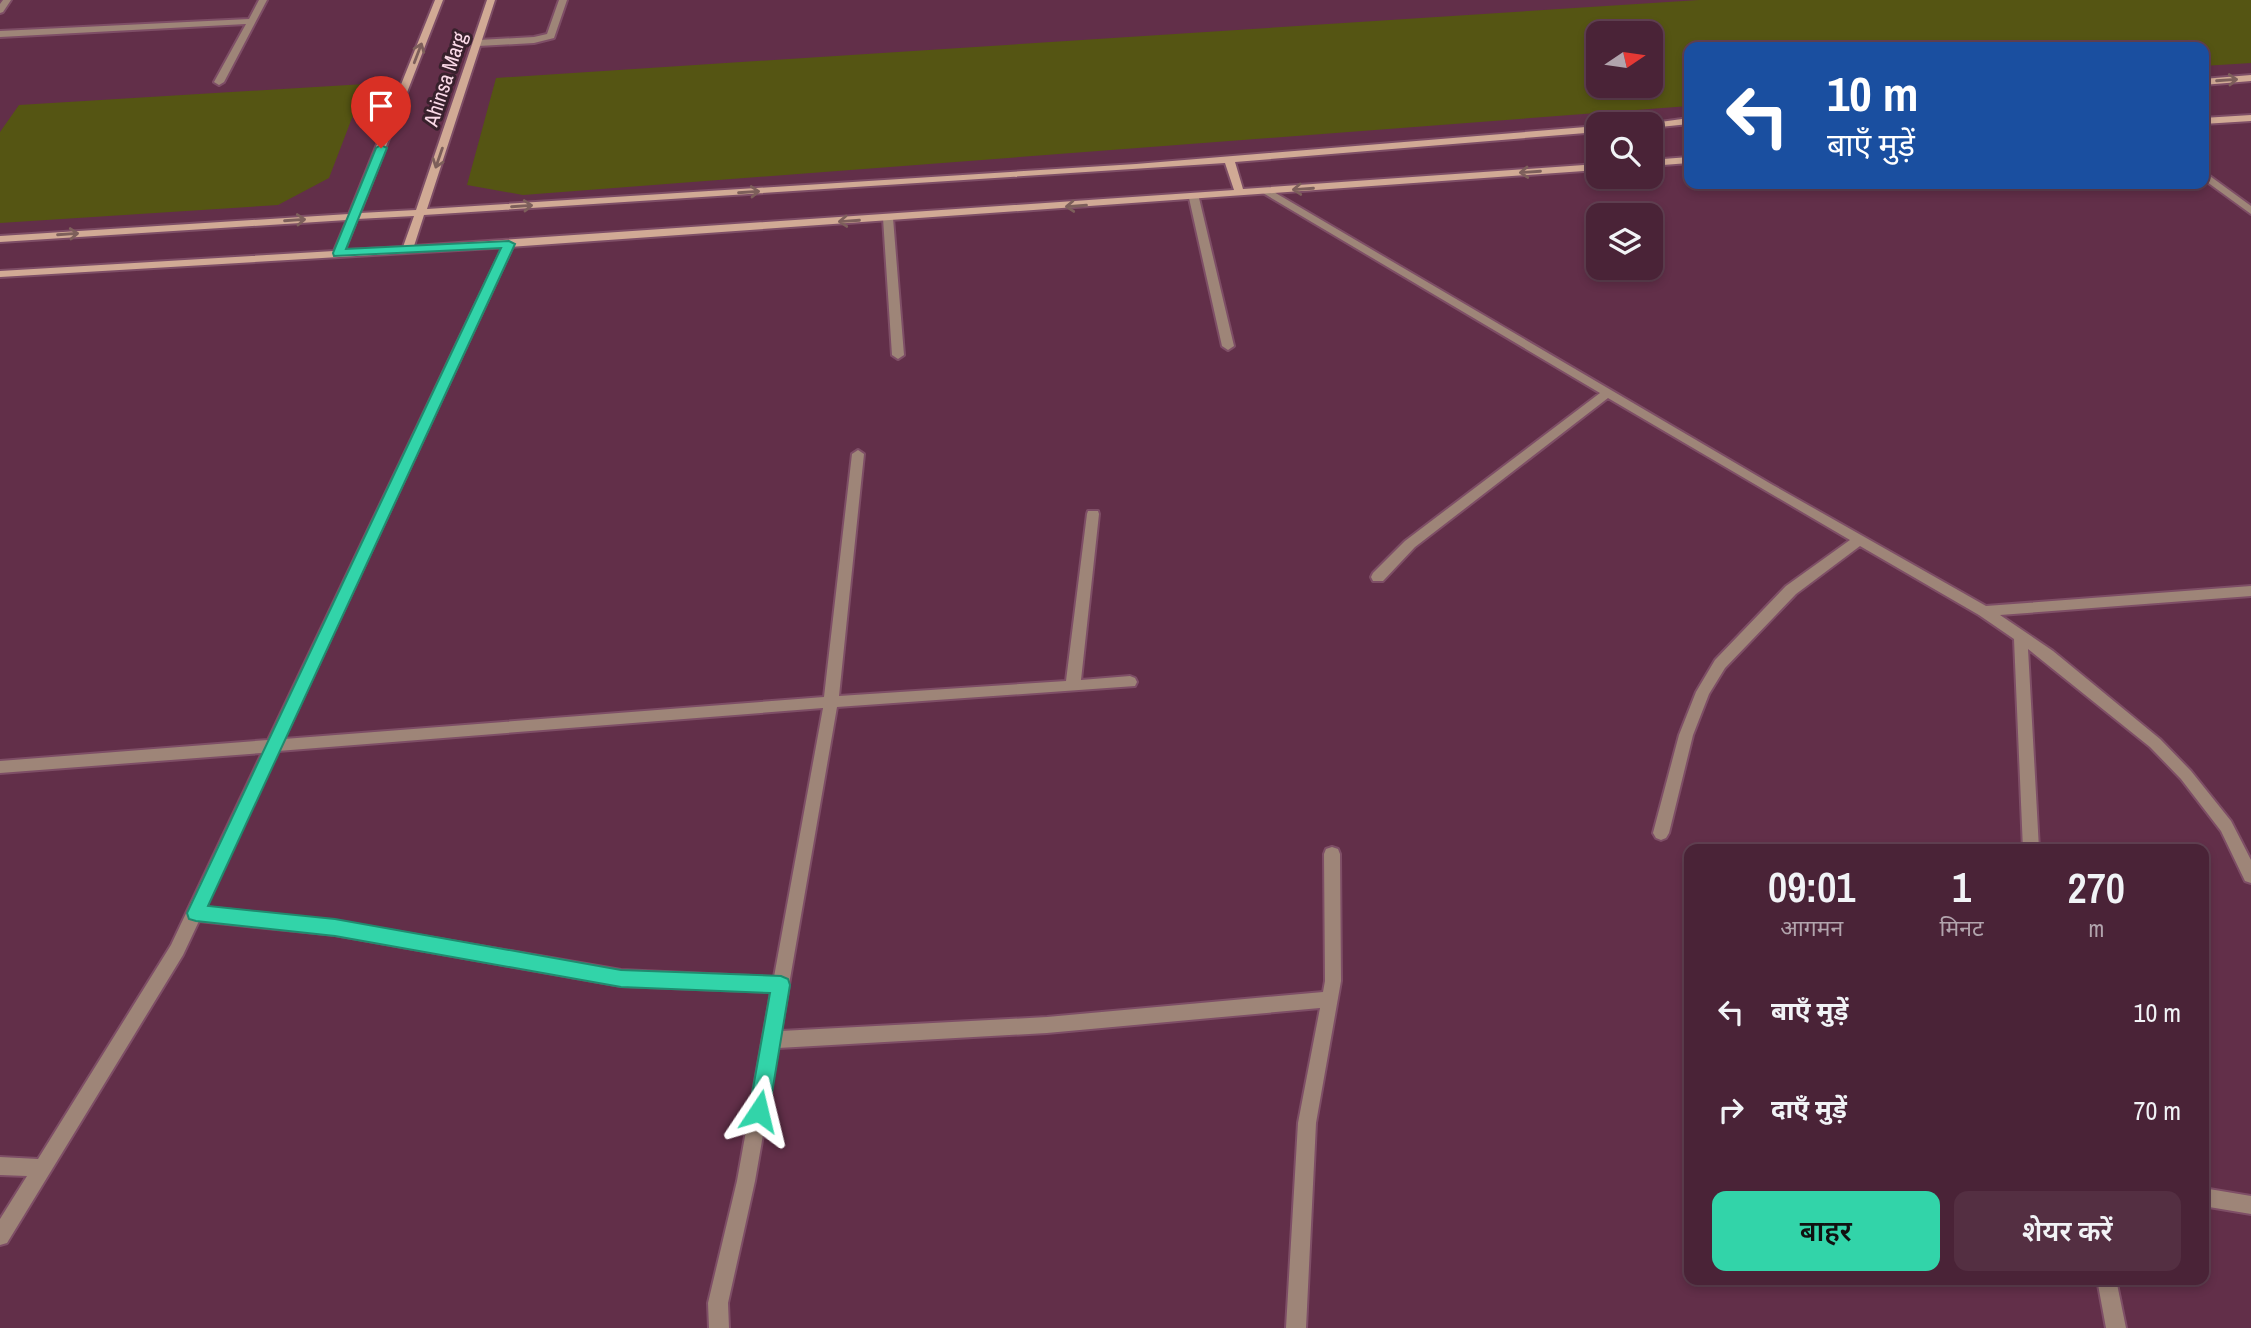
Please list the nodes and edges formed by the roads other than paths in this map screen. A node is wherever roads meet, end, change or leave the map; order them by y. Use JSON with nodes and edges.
{"nodes":[{"id":1,"x":8,"y":0,"type":"edge"},
{"id":2,"x":263,"y":0,"type":"edge"},
{"id":3,"x":439,"y":0,"type":"edge"},
{"id":4,"x":491,"y":0,"type":"edge"},
{"id":5,"x":563,"y":0,"type":"edge"},
{"id":6,"x":0,"y":10,"type":"edge"},
{"id":7,"x":252,"y":21,"type":"junction"},
{"id":8,"x":0,"y":34,"type":"edge"},
{"id":9,"x":478,"y":43,"type":"junction"},
{"id":10,"x":2251,"y":78,"type":"edge"},
{"id":11,"x":219,"y":82,"type":"dead end"},
{"id":12,"x":2209,"y":82,"type":"edge"},
{"id":13,"x":2251,"y":118,"type":"edge"},
{"id":14,"x":2209,"y":121,"type":"edge"},
{"id":15,"x":1684,"y":122,"type":"edge"},
{"id":16,"x":1663,"y":124,"type":"edge"},
{"id":17,"x":1586,"y":130,"type":"edge"},
{"id":18,"x":1229,"y":160,"type":"junction"},
{"id":19,"x":1684,"y":160,"type":"edge"},
{"id":20,"x":1663,"y":162,"type":"edge"},
{"id":21,"x":1586,"y":168,"type":"edge"},
{"id":22,"x":2209,"y":179,"type":"edge"},
{"id":23,"x":1267,"y":191,"type":"junction"},
{"id":24,"x":1240,"y":194,"type":"junction"},
{"id":25,"x":1194,"y":198,"type":"junction"},
{"id":26,"x":2251,"y":211,"type":"edge"},
{"id":27,"x":421,"y":213,"type":"junction"},
{"id":28,"x":354,"y":217,"type":"junction"},
{"id":29,"x":888,"y":218,"type":"junction"},
{"id":30,"x":0,"y":239,"type":"edge"},
{"id":31,"x":509,"y":244,"type":"junction"},
{"id":32,"x":408,"y":249,"type":"junction"},
{"id":33,"x":339,"y":253,"type":"junction"},
{"id":34,"x":0,"y":274,"type":"edge"},
{"id":35,"x":1228,"y":346,"type":"dead end"},
{"id":36,"x":898,"y":355,"type":"dead end"},
{"id":37,"x":1609,"y":392,"type":"junction"},
{"id":38,"x":858,"y":454,"type":"dead end"},
{"id":39,"x":1093,"y":514,"type":"dead end"},
{"id":40,"x":1859,"y":540,"type":"junction"},
{"id":41,"x":1378,"y":577,"type":"dead end"},
{"id":42,"x":2251,"y":591,"type":"edge"},
{"id":43,"x":1984,"y":611,"type":"junction"},
{"id":44,"x":2021,"y":637,"type":"junction"},
{"id":45,"x":1130,"y":682,"type":"dead end"},
{"id":46,"x":1073,"y":685,"type":"junction"},
{"id":47,"x":831,"y":702,"type":"junction"},
{"id":48,"x":274,"y":747,"type":"junction"},
{"id":49,"x":0,"y":767,"type":"edge"},
{"id":50,"x":1661,"y":833,"type":"dead end"},
{"id":51,"x":2031,"y":844,"type":"edge"},
{"id":52,"x":1332,"y":854,"type":"dead end"},
{"id":53,"x":2251,"y":876,"type":"edge"},
{"id":54,"x":196,"y":913,"type":"junction"},
{"id":55,"x":781,"y":985,"type":"junction"},
{"id":56,"x":1329,"y":999,"type":"junction"},
{"id":57,"x":771,"y":1040,"type":"junction"},
{"id":58,"x":0,"y":1166,"type":"edge"},
{"id":59,"x":43,"y":1168,"type":"junction"},
{"id":60,"x":2209,"y":1198,"type":"edge"},
{"id":61,"x":2251,"y":1205,"type":"edge"},
{"id":62,"x":0,"y":1236,"type":"edge"},
{"id":63,"x":2107,"y":1285,"type":"edge"},
{"id":64,"x":719,"y":1328,"type":"edge"},
{"id":65,"x":1296,"y":1328,"type":"edge"},
{"id":66,"x":2116,"y":1328,"type":"edge"}],
"edges":[{"from":1,"to":6,"type":"street"},
{"from":2,"to":7,"type":"street"},
{"from":28,"to":3,"type":"street","name":"Ahinsa Marg","one_way":true},
{"from":4,"to":9,"type":"street","name":"Ahinsa Marg"},
{"from":5,"to":9,"type":"street"},
{"from":7,"to":8,"type":"street"},
{"from":7,"to":11,"type":"street"},
{"from":9,"to":27,"type":"street","name":"Ahinsa Marg","one_way":true},
{"from":12,"to":10,"type":"street","one_way":true},
{"from":13,"to":14,"type":"street"},
{"from":15,"to":16,"type":"street"},
{"from":17,"to":18,"type":"street"},
{"from":18,"to":24,"type":"street"},
{"from":27,"to":18,"type":"street","one_way":true},
{"from":19,"to":20,"type":"street"},
{"from":21,"to":23,"type":"street","one_way":true},
{"from":22,"to":26,"type":"street"},
{"from":23,"to":24,"type":"street"},
{"from":23,"to":37,"type":"street"},
{"from":24,"to":25,"type":"street"},
{"from":25,"to":29,"type":"street","one_way":true},
{"from":25,"to":35,"type":"street"},
{"from":27,"to":28,"type":"street"},
{"from":27,"to":32,"type":"street","name":"Ahinsa Marg"},
{"from":30,"to":28,"type":"street","one_way":true},
{"from":28,"to":33,"type":"street","name":"Ahinsa Marg"},
{"from":29,"to":31,"type":"street","one_way":true},
{"from":29,"to":36,"type":"street"},
{"from":31,"to":32,"type":"street"},
{"from":31,"to":48,"type":"street"},
{"from":32,"to":33,"type":"street"},
{"from":33,"to":34,"type":"street"},
{"from":37,"to":40,"type":"street"},
{"from":37,"to":41,"type":"street"},
{"from":38,"to":47,"type":"street"},
{"from":39,"to":46,"type":"street"},
{"from":40,"to":43,"type":"street"},
{"from":40,"to":50,"type":"street"},
{"from":42,"to":43,"type":"street"},
{"from":43,"to":44,"type":"street"},
{"from":44,"to":51,"type":"street"},
{"from":44,"to":53,"type":"street"},
{"from":45,"to":46,"type":"street"},
{"from":46,"to":47,"type":"street"},
{"from":47,"to":48,"type":"street"},
{"from":47,"to":55,"type":"street"},
{"from":48,"to":49,"type":"street"},
{"from":48,"to":54,"type":"street"},
{"from":52,"to":56,"type":"street"},
{"from":54,"to":55,"type":"street"},
{"from":54,"to":59,"type":"street"},
{"from":55,"to":57,"type":"street"},
{"from":56,"to":57,"type":"street"},
{"from":56,"to":65,"type":"street"},
{"from":57,"to":64,"type":"street"},
{"from":58,"to":59,"type":"street"},
{"from":59,"to":62,"type":"street"},
{"from":60,"to":61,"type":"street"},
{"from":63,"to":66,"type":"street"}]}
